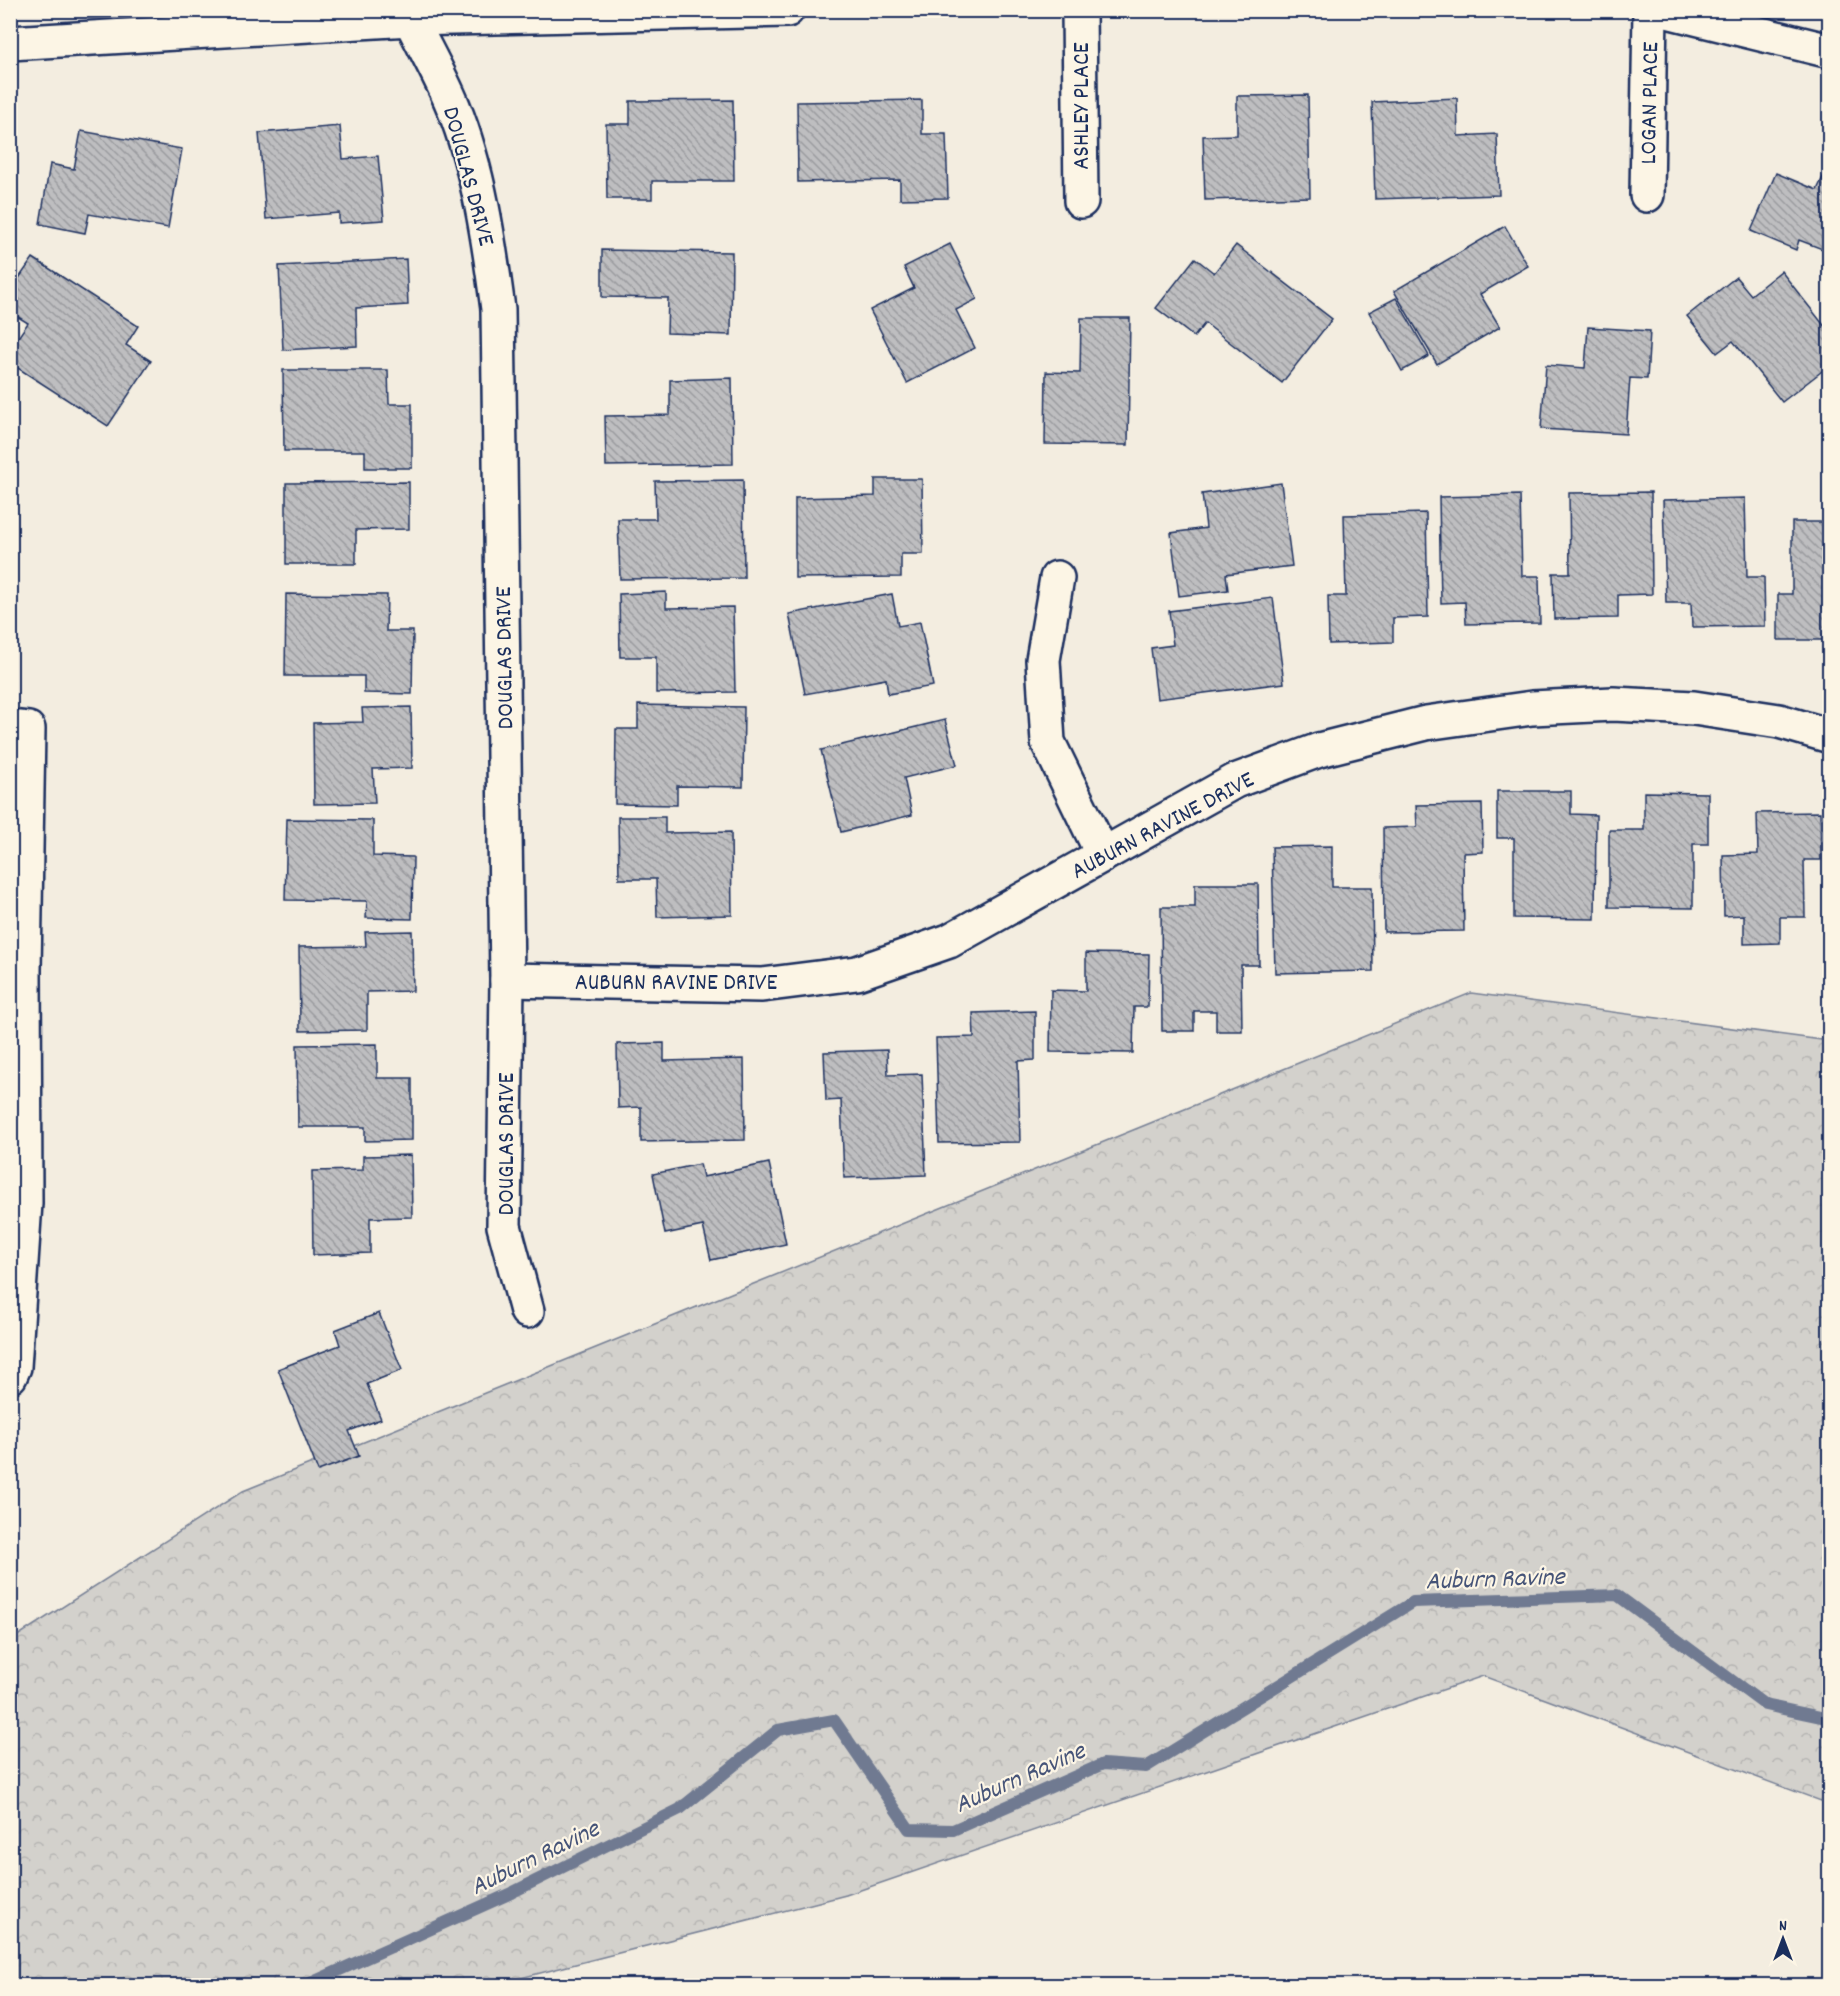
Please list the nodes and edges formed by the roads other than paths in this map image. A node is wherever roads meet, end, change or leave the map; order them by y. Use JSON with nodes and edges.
{"nodes":[{"id":1,"x":787,"y":10,"type":"edge"},
{"id":2,"x":1079,"y":10,"type":"edge"},
{"id":3,"x":1650,"y":10,"type":"edge"},
{"id":4,"x":1663,"y":10,"type":"edge"},
{"id":5,"x":408,"y":15,"type":"edge"},
{"id":6,"x":10,"y":43,"type":"edge"},
{"id":7,"x":1830,"y":51,"type":"edge"},
{"id":8,"x":1647,"y":195,"type":"dead end"},
{"id":9,"x":1081,"y":201,"type":"dead end"},
{"id":10,"x":1057,"y":578,"type":"dead end"},
{"id":11,"x":10,"y":728,"type":"edge"},
{"id":12,"x":1830,"y":736,"type":"edge"},
{"id":13,"x":1103,"y":855,"type":"junction"},
{"id":14,"x":507,"y":980,"type":"junction"},
{"id":15,"x":17,"y":1214,"type":"edge"},
{"id":16,"x":527,"y":1311,"type":"dead end"},
{"id":17,"x":10,"y":1376,"type":"edge"}],
"edges":[{"from":1,"to":5,"type":"street"},
{"from":2,"to":9,"type":"street","name":"ASHLEY PLACE"},
{"from":3,"to":8,"type":"street","name":"LOGAN PLACE"},
{"from":4,"to":7,"type":"street"},
{"from":5,"to":6,"type":"street"},
{"from":5,"to":14,"type":"street","name":"DOUGLAS DRIVE"},
{"from":10,"to":13,"type":"street"},
{"from":11,"to":15,"type":"street"},
{"from":12,"to":13,"type":"street","name":"AUBURN RAVINE DRIVE"},
{"from":13,"to":14,"type":"street","name":"AUBURN RAVINE DRIVE"},
{"from":14,"to":16,"type":"street","name":"DOUGLAS DRIVE"},
{"from":15,"to":17,"type":"street"}]}
